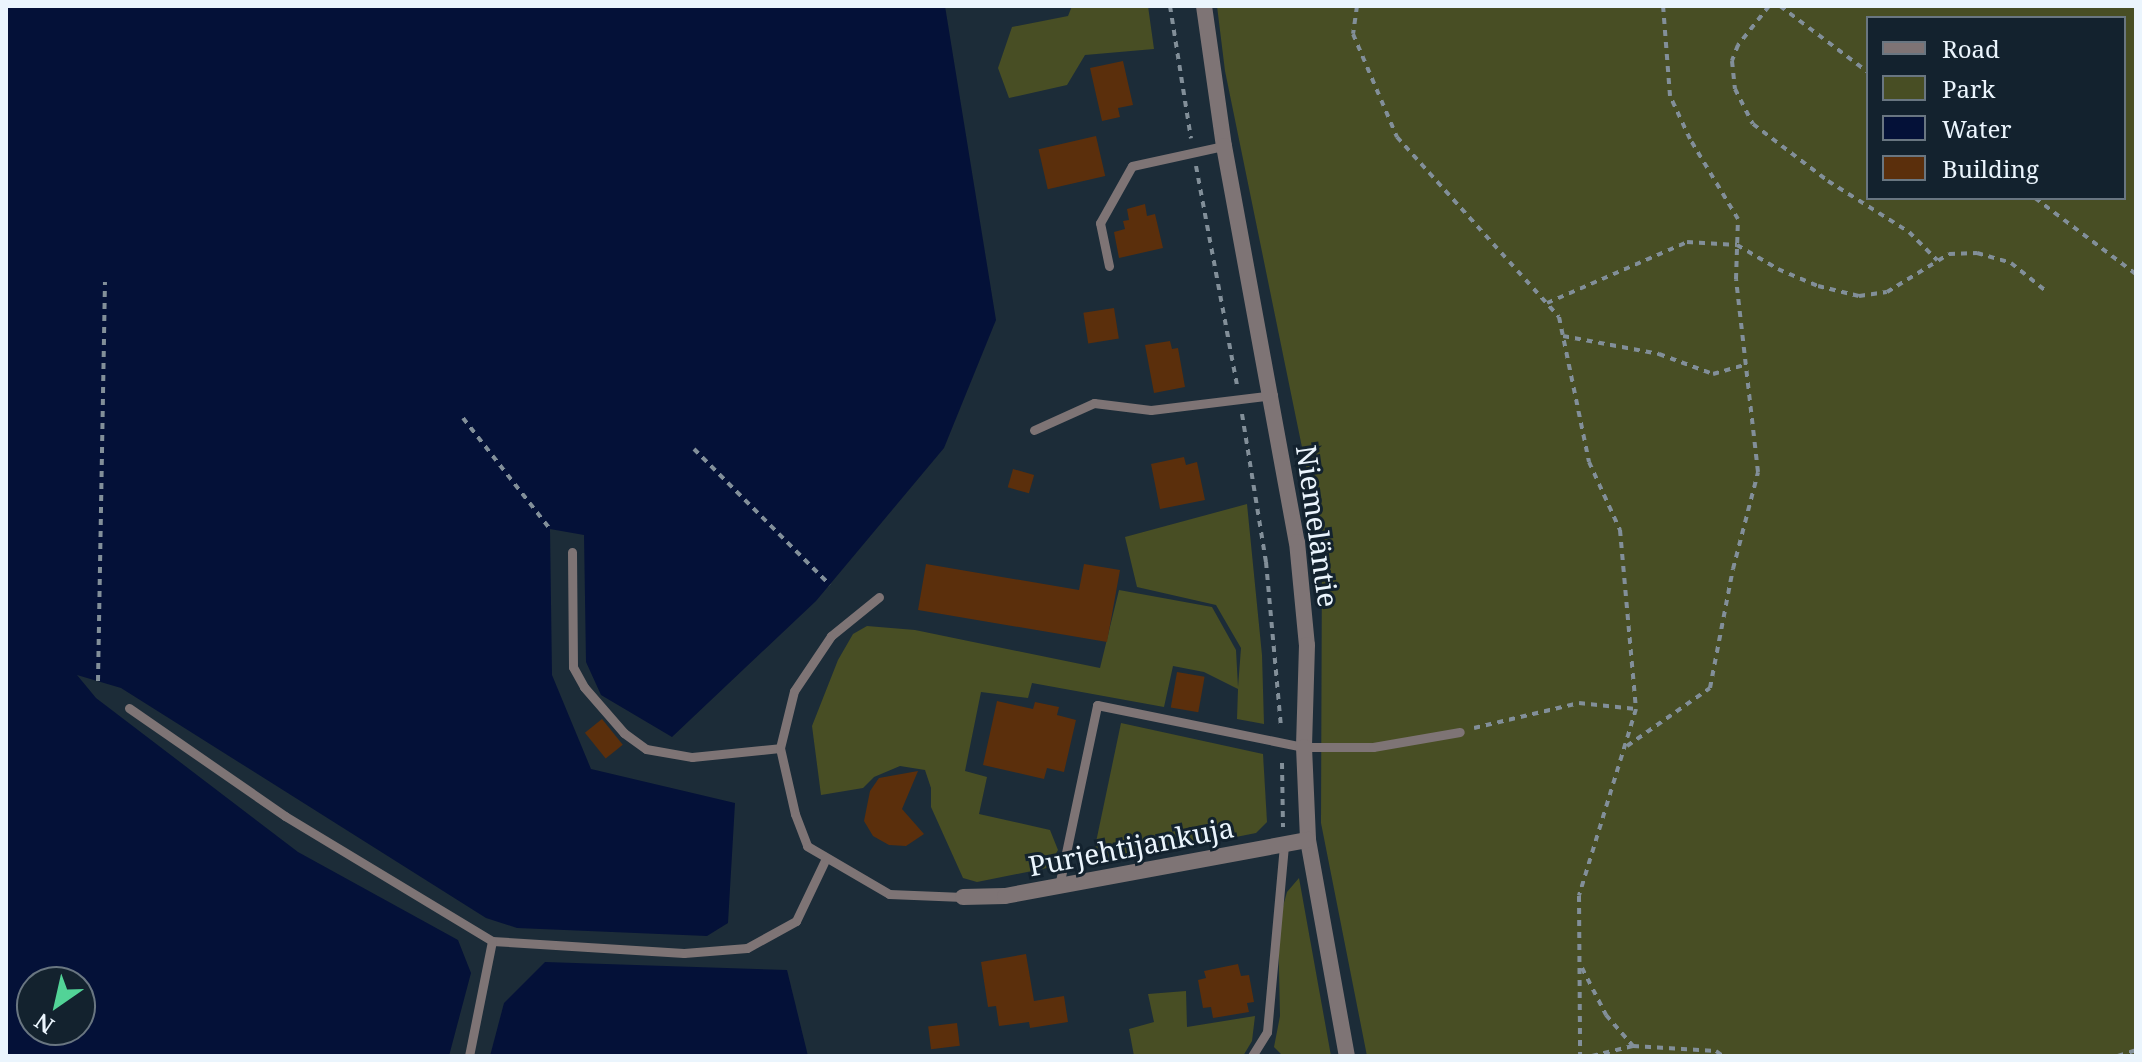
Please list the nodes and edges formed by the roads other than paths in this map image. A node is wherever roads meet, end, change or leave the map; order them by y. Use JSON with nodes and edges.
{"nodes":[{"id":1,"x":1204,"y":6,"type":"edge"},
{"id":2,"x":1224,"y":146,"type":"junction"},
{"id":3,"x":1109,"y":266,"type":"dead end"},
{"id":4,"x":1273,"y":395,"type":"junction"},
{"id":5,"x":1034,"y":430,"type":"dead end"},
{"id":6,"x":572,"y":552,"type":"dead end"},
{"id":7,"x":879,"y":597,"type":"dead end"},
{"id":8,"x":129,"y":708,"type":"dead end"},
{"id":9,"x":1460,"y":732,"type":"road end"},
{"id":10,"x":1304,"y":747,"type":"junction"},
{"id":11,"x":780,"y":748,"type":"junction"},
{"id":12,"x":1308,"y":840,"type":"junction"},
{"id":13,"x":1284,"y":844,"type":"junction"},
{"id":14,"x":826,"y":858,"type":"junction"},
{"id":15,"x":1059,"y":886,"type":"junction"},
{"id":16,"x":963,"y":897,"type":"joint"},
{"id":17,"x":492,"y":941,"type":"junction"},
{"id":18,"x":469,"y":1056,"type":"edge"},
{"id":19,"x":1252,"y":1056,"type":"edge"},
{"id":20,"x":1347,"y":1056,"type":"edge"}],
"edges":[{"from":1,"to":2,"type":"street","name":"Niemeläntie"},
{"from":2,"to":3,"type":"lane"},
{"from":2,"to":4,"type":"street","name":"Niemeläntie"},
{"from":4,"to":5,"type":"lane"},
{"from":4,"to":10,"type":"street","name":"Niemeläntie"},
{"from":6,"to":11,"type":"lane"},
{"from":7,"to":11,"type":"lane"},
{"from":8,"to":17,"type":"lane"},
{"from":9,"to":10,"type":"lane"},
{"from":10,"to":12,"type":"street","name":"Niemeläntie"},
{"from":10,"to":15,"type":"lane"},
{"from":11,"to":14,"type":"lane"},
{"from":12,"to":13,"type":"street","name":"Purjehtijankuja"},
{"from":12,"to":20,"type":"street","name":"Niemeläntie"},
{"from":13,"to":15,"type":"street","name":"Purjehtijankuja"},
{"from":13,"to":19,"type":"lane"},
{"from":14,"to":16,"type":"lane"},
{"from":14,"to":17,"type":"lane"},
{"from":15,"to":16,"type":"street","name":"Purjehtijankuja"},
{"from":17,"to":18,"type":"lane"}]}
